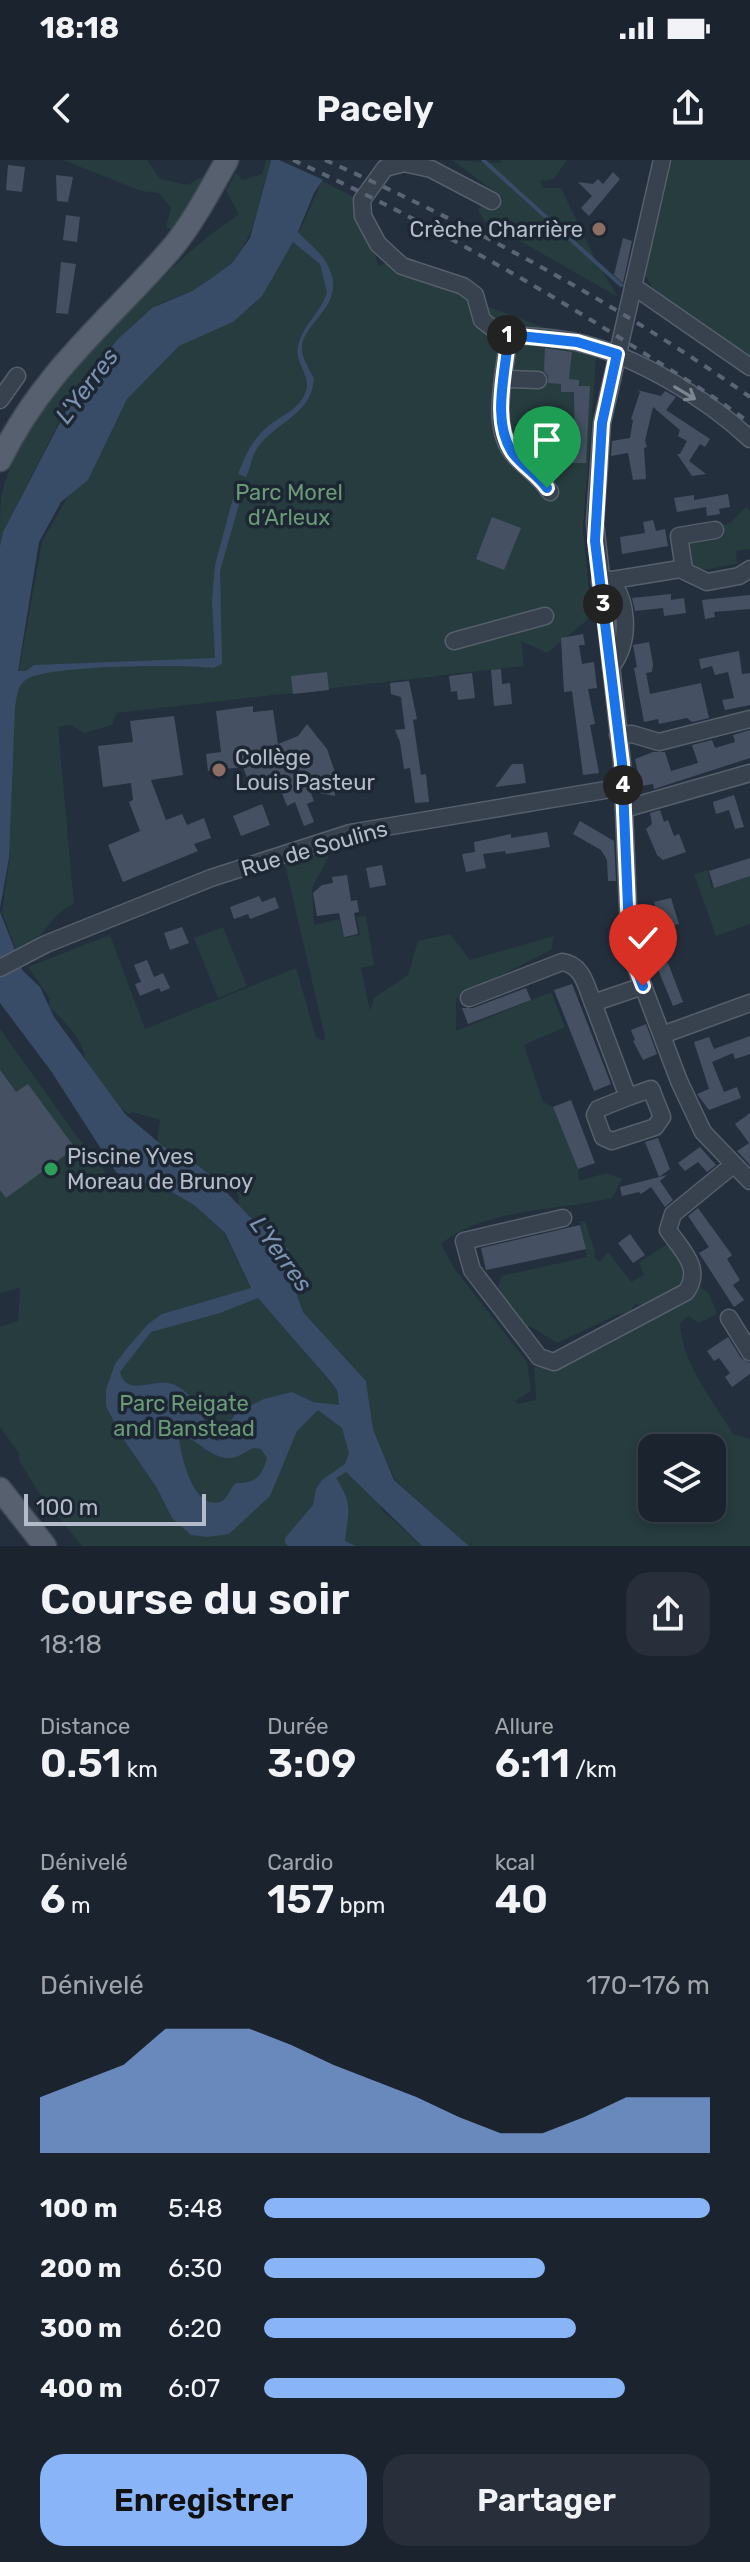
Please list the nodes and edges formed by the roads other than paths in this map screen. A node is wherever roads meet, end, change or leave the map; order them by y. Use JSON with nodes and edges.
{"nodes":[{"id":1,"x":227,"y":160,"type":"edge"},
{"id":2,"x":662,"y":160,"type":"edge"},
{"id":3,"x":492,"y":201,"type":"dead end"},
{"id":4,"x":633,"y":286,"type":"junction"},
{"id":5,"x":500,"y":334,"type":"junction"},
{"id":6,"x":617,"y":354,"type":"junction"},
{"id":7,"x":750,"y":367,"type":"edge"},
{"id":8,"x":17,"y":376,"type":"dead end"},
{"id":9,"x":505,"y":379,"type":"junction"},
{"id":10,"x":538,"y":380,"type":"dead end"},
{"id":11,"x":0,"y":400,"type":"edge"},
{"id":12,"x":750,"y":439,"type":"edge"},
{"id":13,"x":0,"y":460,"type":"edge"},
{"id":14,"x":550,"y":492,"type":"dead end"},
{"id":15,"x":715,"y":530,"type":"dead end"},
{"id":16,"x":684,"y":569,"type":"junction"},
{"id":17,"x":750,"y":569,"type":"edge"},
{"id":18,"x":606,"y":581,"type":"junction"},
{"id":19,"x":545,"y":616,"type":"dead end"},
{"id":20,"x":454,"y":641,"type":"dead end"},
{"id":21,"x":750,"y":719,"type":"edge"},
{"id":22,"x":618,"y":735,"type":"junction"},
{"id":23,"x":750,"y":773,"type":"edge"},
{"id":24,"x":623,"y":787,"type":"junction"},
{"id":25,"x":624,"y":809,"type":"junction"},
{"id":26,"x":0,"y":968,"type":"edge"},
{"id":27,"x":643,"y":986,"type":"junction"},
{"id":28,"x":469,"y":998,"type":"dead end"},
{"id":29,"x":593,"y":1003,"type":"junction"},
{"id":30,"x":750,"y":1003,"type":"edge"},
{"id":31,"x":662,"y":1035,"type":"junction"},
{"id":32,"x":677,"y":1078,"type":"junction"},
{"id":33,"x":651,"y":1089,"type":"junction"},
{"id":34,"x":628,"y":1097,"type":"junction"},
{"id":35,"x":733,"y":1165,"type":"junction"},
{"id":36,"x":750,"y":1181,"type":"edge"},
{"id":37,"x":563,"y":1218,"type":"dead end"},
{"id":38,"x":729,"y":1318,"type":"dead end"},
{"id":39,"x":750,"y":1352,"type":"edge"},
{"id":40,"x":0,"y":1480,"type":"edge"},
{"id":41,"x":6,"y":1496,"type":"edge"},
{"id":42,"x":45,"y":1546,"type":"edge"}],
"edges":[{"from":1,"to":13,"type":"main road"},
{"from":2,"to":4,"type":"street"},
{"from":3,"to":5,"type":"street"},
{"from":4,"to":6,"type":"street"},
{"from":4,"to":7,"type":"street"},
{"from":5,"to":6,"type":"street"},
{"from":5,"to":9,"type":"street"},
{"from":6,"to":12,"type":"street","one_way":true},
{"from":6,"to":18,"type":"street"},
{"from":8,"to":11,"type":"street"},
{"from":9,"to":10,"type":"street"},
{"from":9,"to":14,"type":"street"},
{"from":15,"to":16,"type":"street"},
{"from":16,"to":17,"type":"street"},
{"from":16,"to":18,"type":"street"},
{"from":18,"to":22,"type":"street"},
{"from":19,"to":20,"type":"street"},
{"from":21,"to":22,"type":"street"},
{"from":22,"to":24,"type":"street"},
{"from":23,"to":25,"type":"street"},
{"from":24,"to":25,"type":"street"},
{"from":24,"to":26,"type":"street","name":"Rue de Soulins"},
{"from":25,"to":27,"type":"street"},
{"from":27,"to":29,"type":"street"},
{"from":27,"to":31,"type":"street"},
{"from":28,"to":29,"type":"street"},
{"from":29,"to":34,"type":"street"},
{"from":30,"to":31,"type":"street"},
{"from":31,"to":32,"type":"street"},
{"from":32,"to":33,"type":"street"},
{"from":32,"to":35,"type":"street"},
{"from":33,"to":34,"type":"street"},
{"from":33,"to":34,"type":"street"},
{"from":35,"to":36,"type":"street"},
{"from":35,"to":37,"type":"street"},
{"from":38,"to":39,"type":"street"},
{"from":40,"to":41,"type":"main road"},
{"from":41,"to":42,"type":"main road"}]}
